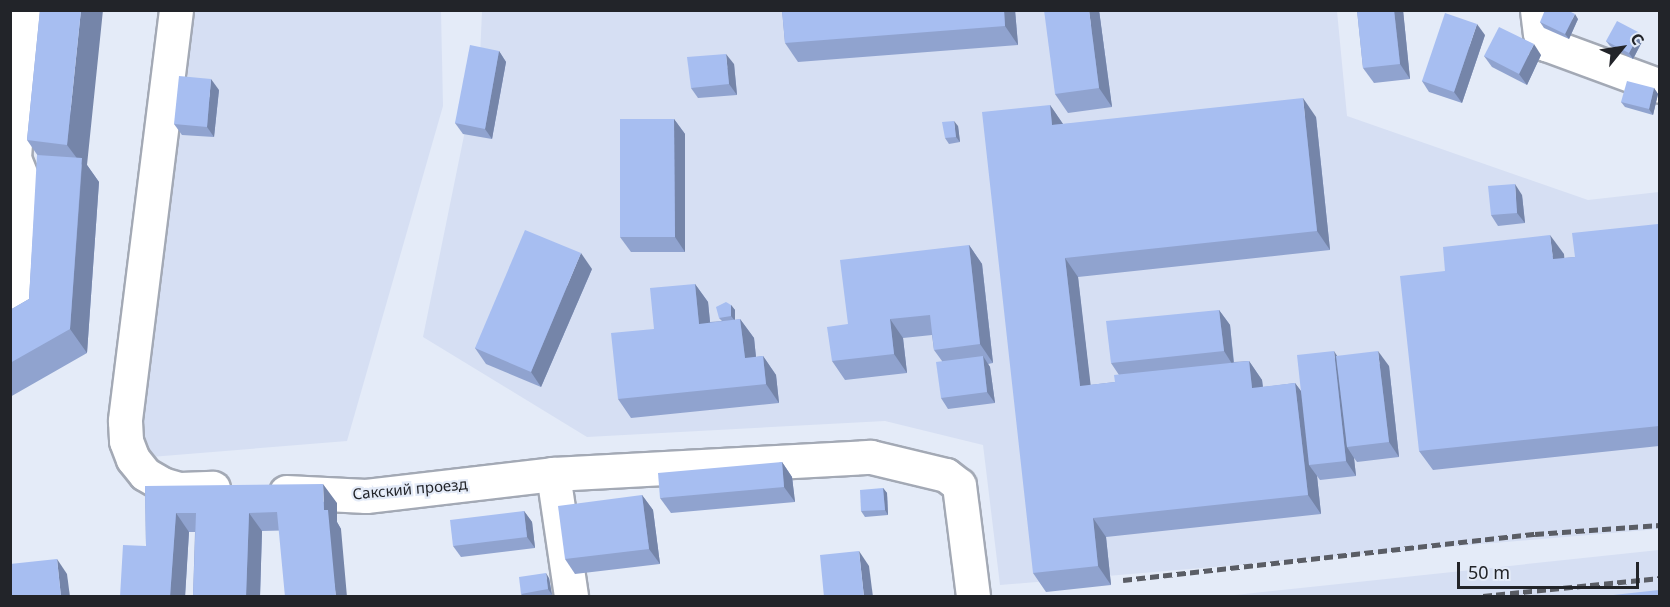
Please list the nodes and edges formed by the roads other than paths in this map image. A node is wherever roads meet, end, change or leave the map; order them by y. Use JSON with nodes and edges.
{"nodes":[{"id":1,"x":24,"y":10,"type":"edge"},
{"id":2,"x":176,"y":10,"type":"edge"},
{"id":3,"x":1537,"y":10,"type":"edge"},
{"id":4,"x":1659,"y":86,"type":"edge"},
{"id":5,"x":10,"y":310,"type":"edge"},
{"id":6,"x":553,"y":474,"type":"junction"},
{"id":7,"x":571,"y":597,"type":"edge"},
{"id":8,"x":973,"y":597,"type":"edge"}],
"edges":[{"from":1,"to":5,"type":"street"},
{"from":2,"to":6,"type":"street","name":"Сакский проезд"},
{"from":3,"to":4,"type":"street"},
{"from":6,"to":7,"type":"street"},
{"from":6,"to":8,"type":"street","name":"Сакский проезд"}]}
